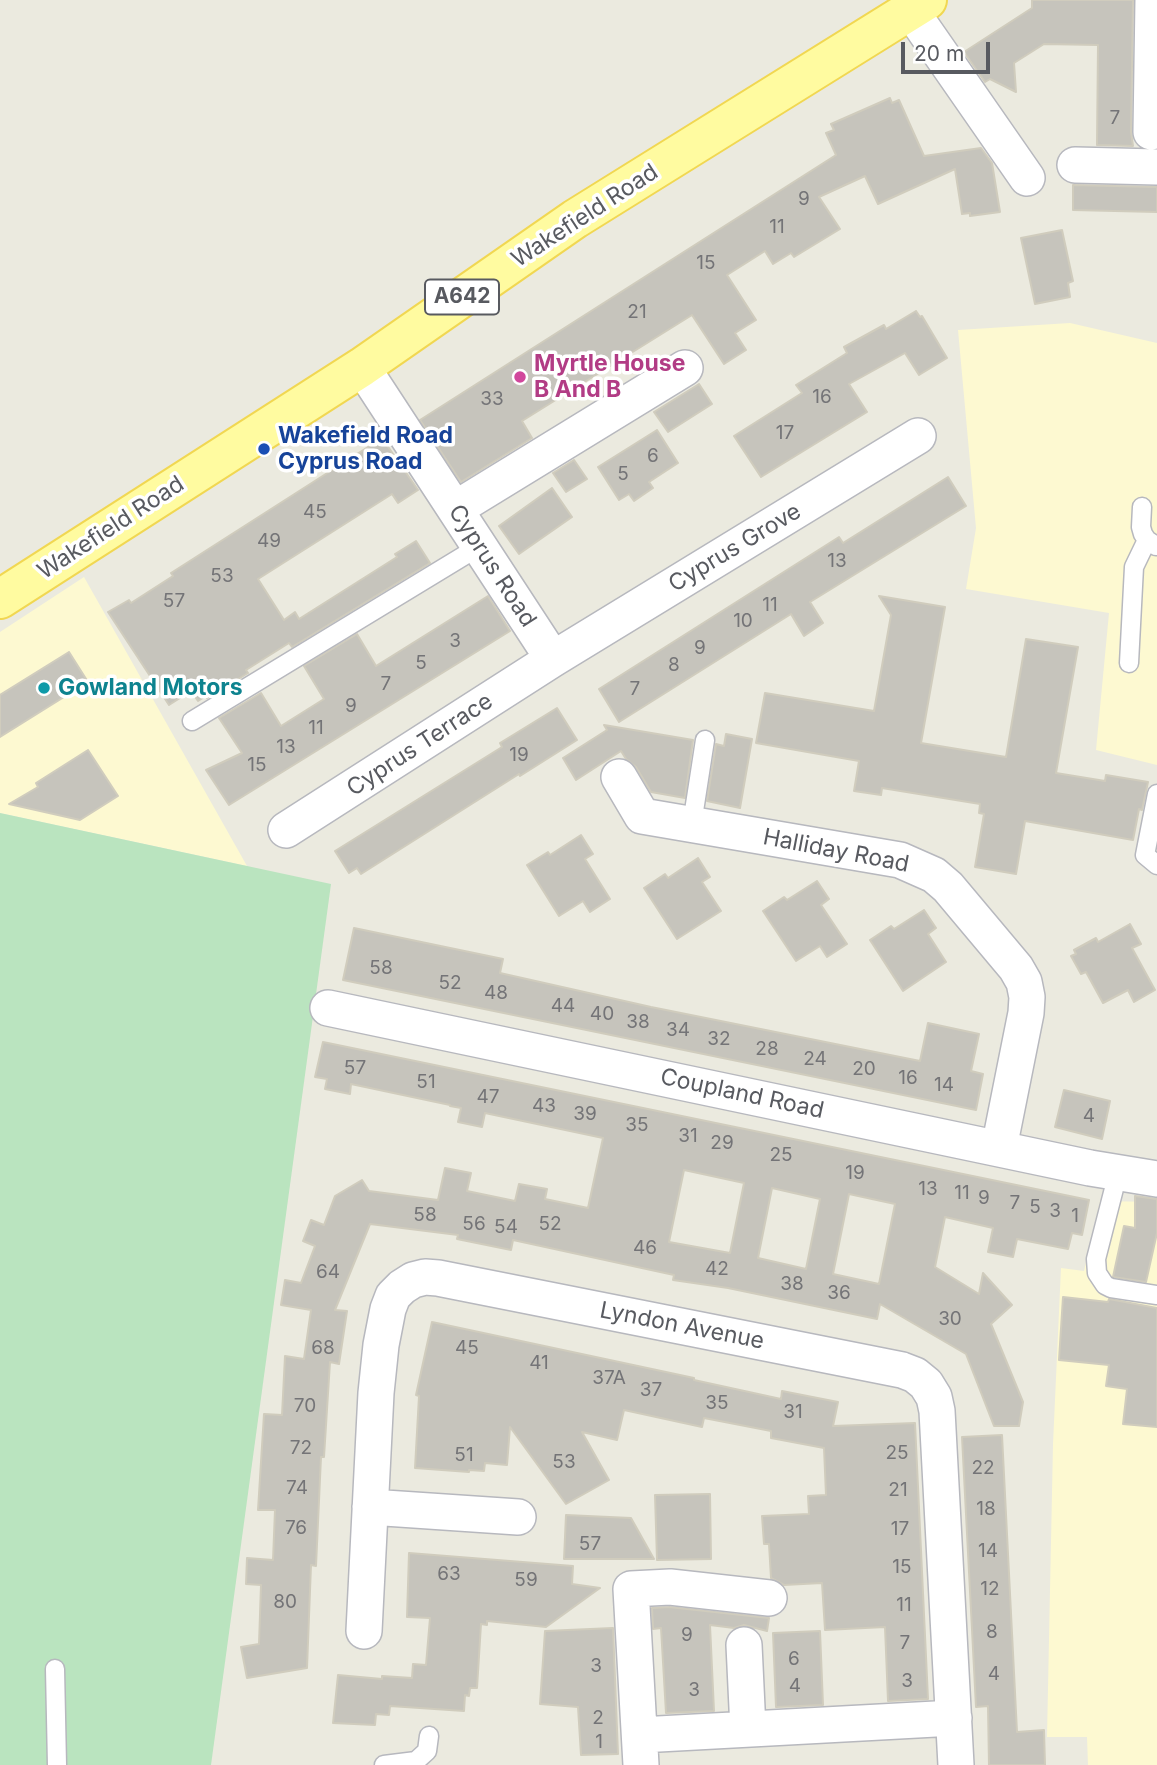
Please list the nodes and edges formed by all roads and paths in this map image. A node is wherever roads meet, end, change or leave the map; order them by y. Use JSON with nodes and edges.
{"nodes":[{"id":1,"x":1153,"y":0,"type":"edge"},
{"id":2,"x":919,"y":6,"type":"edge"},
{"id":3,"x":1154,"y":46,"type":"edge"},
{"id":4,"x":1151,"y":132,"type":"dead end"},
{"id":5,"x":1075,"y":165,"type":"dead end"},
{"id":6,"x":1157,"y":167,"type":"edge"},
{"id":7,"x":1027,"y":178,"type":"dead end"},
{"id":8,"x":362,"y":367,"type":"junction"},
{"id":9,"x":685,"y":368,"type":"dead end"},
{"id":10,"x":918,"y":436,"type":"dead end"},
{"id":11,"x":1142,"y":507,"type":"dead end"},
{"id":12,"x":455,"y":509,"type":"junction"},
{"id":13,"x":1152,"y":543,"type":"edge"},
{"id":14,"x":480,"y":546,"type":"junction"},
{"id":15,"x":0,"y":599,"type":"edge"},
{"id":16,"x":553,"y":659,"type":"junction"},
{"id":17,"x":1129,"y":663,"type":"dead end"},
{"id":18,"x":192,"y":721,"type":"dead end"},
{"id":19,"x":705,"y":740,"type":"dead end"},
{"id":20,"x":619,"y":777,"type":"dead end"},
{"id":21,"x":1157,"y":794,"type":"edge"},
{"id":22,"x":692,"y":824,"type":"junction"},
{"id":23,"x":286,"y":830,"type":"dead end"},
{"id":24,"x":1157,"y":865,"type":"edge"},
{"id":25,"x":328,"y":1008,"type":"dead end"},
{"id":26,"x":999,"y":1148,"type":"junction"},
{"id":27,"x":1118,"y":1173,"type":"junction"},
{"id":28,"x":1157,"y":1179,"type":"edge"},
{"id":29,"x":1157,"y":1295,"type":"edge"},
{"id":30,"x":370,"y":1507,"type":"junction"},
{"id":31,"x":518,"y":1517,"type":"dead end"},
{"id":32,"x":769,"y":1598,"type":"dead end"},
{"id":33,"x":364,"y":1631,"type":"dead end"},
{"id":34,"x":744,"y":1645,"type":"dead end"},
{"id":35,"x":55,"y":1669,"type":"dead end"},
{"id":36,"x":954,"y":1718,"type":"junction"},
{"id":37,"x":748,"y":1729,"type":"junction"},
{"id":38,"x":429,"y":1736,"type":"dead end"},
{"id":39,"x":640,"y":1750,"type":"edge"},
{"id":40,"x":57,"y":1765,"type":"edge"},
{"id":41,"x":384,"y":1765,"type":"edge"},
{"id":42,"x":956,"y":1765,"type":"edge"}],
"edges":[{"from":1,"to":3,"type":"street"},
{"from":2,"to":7,"type":"street"},
{"from":2,"to":8,"type":"main road","name":"Wakefield Road","number":"A642"},
{"from":3,"to":4,"type":"street"},
{"from":5,"to":6,"type":"street"},
{"from":8,"to":12,"type":"street","name":"Cyprus Road"},
{"from":8,"to":15,"type":"main road","name":"Wakefield Road","number":"A642"},
{"from":9,"to":12,"type":"street"},
{"from":10,"to":16,"type":"street","name":"Cyprus Grove"},
{"from":11,"to":13,"type":"lane"},
{"from":12,"to":14,"type":"street","name":"Cyprus Road"},
{"from":13,"to":17,"type":"lane"},
{"from":14,"to":16,"type":"street","name":"Cyprus Road"},
{"from":14,"to":18,"type":"lane"},
{"from":16,"to":23,"type":"street","name":"Cyprus Terrace"},
{"from":19,"to":22,"type":"lane"},
{"from":20,"to":22,"type":"street","name":"Halliday Road"},
{"from":21,"to":24,"type":"lane"},
{"from":22,"to":26,"type":"street","name":"Halliday Road"},
{"from":25,"to":26,"type":"street","name":"Coupland Road"},
{"from":26,"to":27,"type":"street","name":"Coupland Road"},
{"from":27,"to":28,"type":"street","name":"Coupland Road"},
{"from":27,"to":29,"type":"lane"},
{"from":30,"to":31,"type":"street"},
{"from":30,"to":33,"type":"street","name":"Lyndon Avenue"},
{"from":30,"to":36,"type":"street","name":"Lyndon Avenue"},
{"from":32,"to":39,"type":"street"},
{"from":34,"to":37,"type":"street"},
{"from":35,"to":40,"type":"lane"},
{"from":36,"to":37,"type":"street"},
{"from":36,"to":42,"type":"street","name":"Lyndon Avenue"},
{"from":37,"to":39,"type":"street"},
{"from":38,"to":41,"type":"lane"}]}
